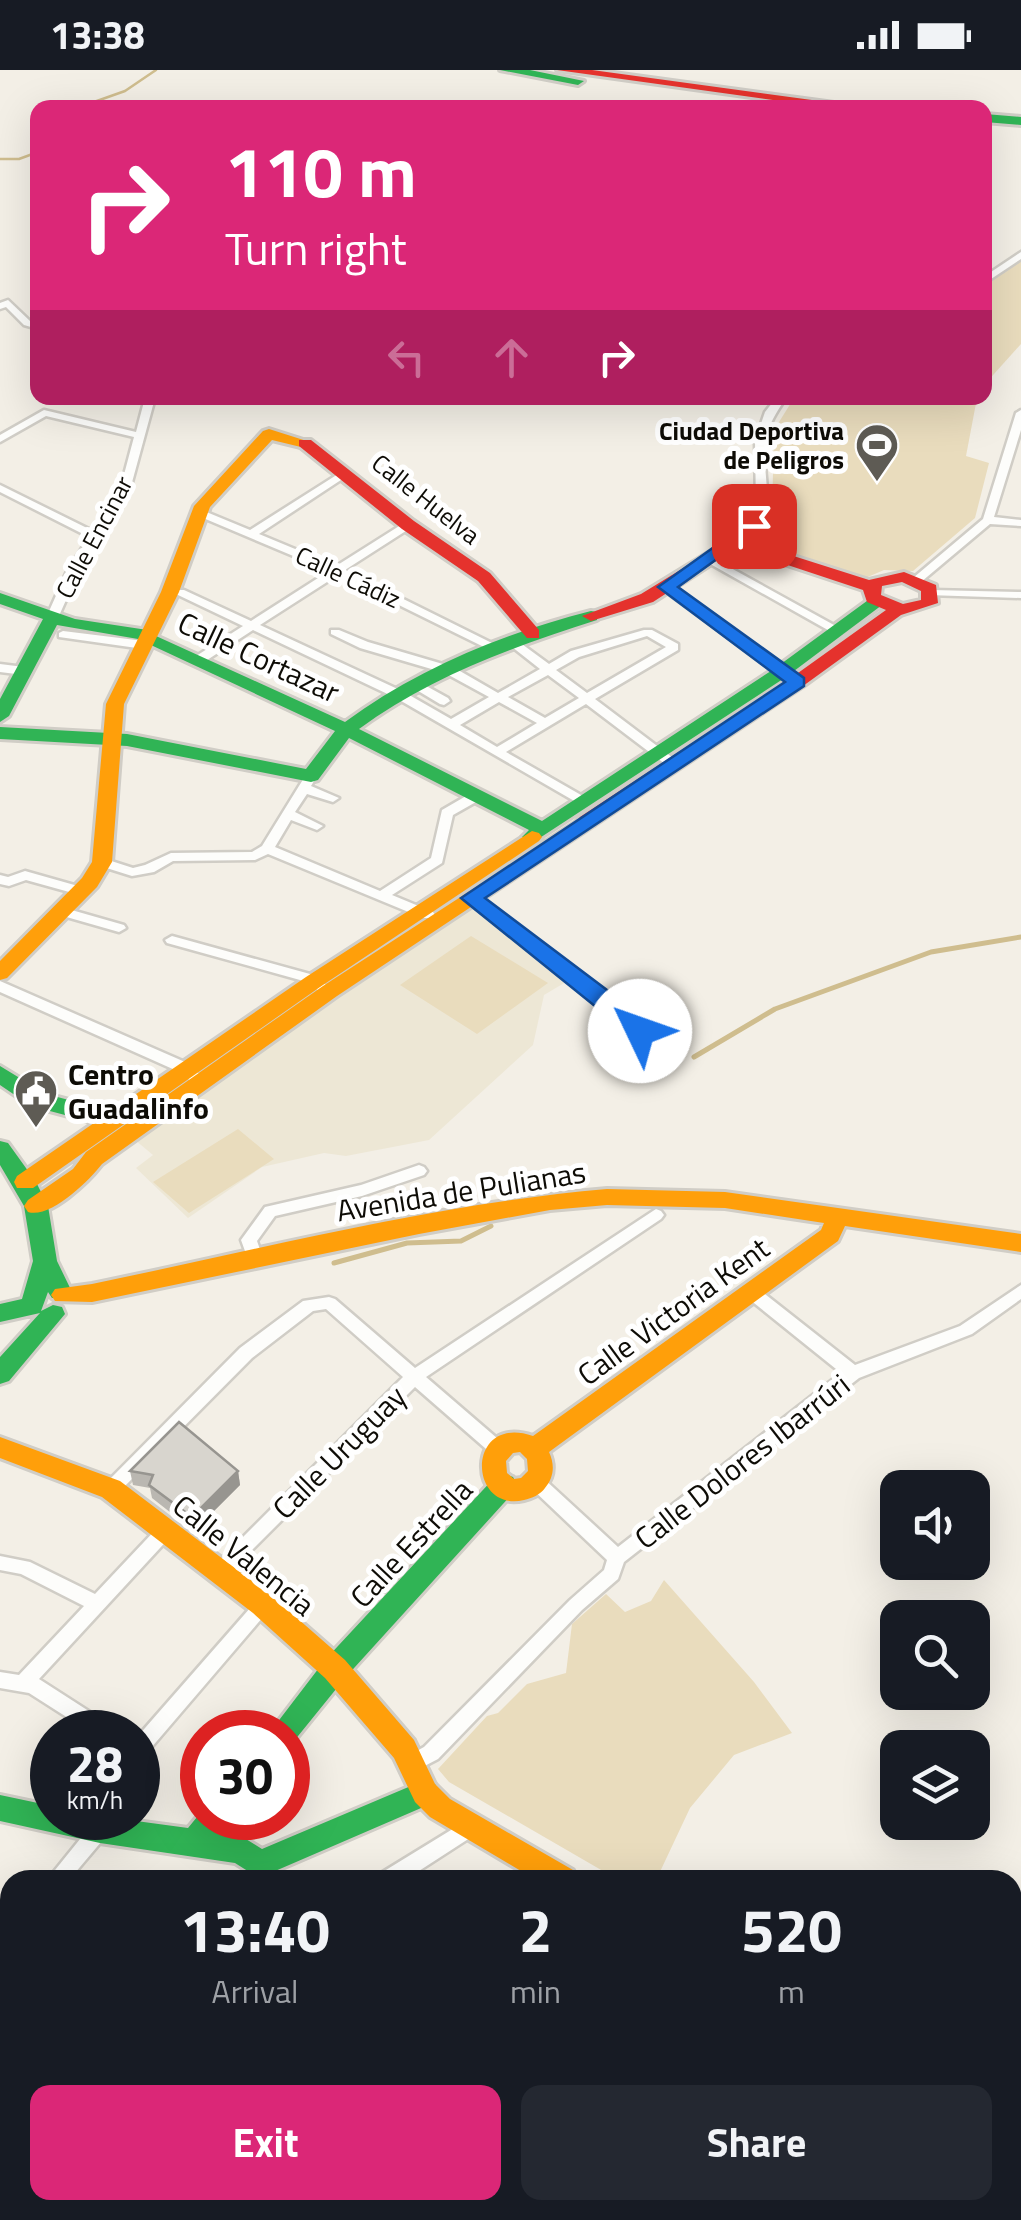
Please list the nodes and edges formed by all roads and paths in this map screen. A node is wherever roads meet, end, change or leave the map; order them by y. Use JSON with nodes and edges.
{"nodes":[{"id":1,"x":506,"y":70,"type":"edge"},
{"id":2,"x":562,"y":70,"type":"edge"},
{"id":3,"x":724,"y":100,"type":"edge"},
{"id":4,"x":801,"y":100,"type":"edge"},
{"id":5,"x":992,"y":119,"type":"edge"},
{"id":6,"x":1021,"y":121,"type":"edge"},
{"id":7,"x":992,"y":128,"type":"edge"},
{"id":8,"x":1021,"y":130,"type":"edge"},
{"id":9,"x":1021,"y":255,"type":"edge"},
{"id":10,"x":992,"y":275,"type":"edge"},
{"id":11,"x":0,"y":306,"type":"edge"},
{"id":12,"x":30,"y":323,"type":"edge"},
{"id":13,"x":148,"y":405,"type":"edge"},
{"id":14,"x":776,"y":405,"type":"edge"},
{"id":15,"x":1021,"y":413,"type":"edge"},
{"id":16,"x":141,"y":436,"type":"junction"},
{"id":17,"x":0,"y":440,"type":"edge"},
{"id":18,"x":1004,"y":467,"type":"junction"},
{"id":19,"x":1021,"y":469,"type":"edge"},
{"id":20,"x":346,"y":472,"type":"junction"},
{"id":21,"x":0,"y":488,"type":"edge"},
{"id":22,"x":200,"y":513,"type":"junction"},
{"id":23,"x":988,"y":520,"type":"junction"},
{"id":24,"x":1021,"y":522,"type":"edge"},
{"id":25,"x":408,"y":525,"type":"junction"},
{"id":26,"x":252,"y":534,"type":"junction"},
{"id":27,"x":94,"y":535,"type":"junction"},
{"id":28,"x":734,"y":542,"type":"junction"},
{"id":29,"x":709,"y":559,"type":"junction"},
{"id":30,"x":336,"y":570,"type":"junction"},
{"id":31,"x":924,"y":586,"type":"junction"},
{"id":32,"x":666,"y":587,"type":"junction"},
{"id":33,"x":170,"y":592,"type":"junction"},
{"id":34,"x":1021,"y":595,"type":"edge"},
{"id":35,"x":0,"y":598,"type":"edge"},
{"id":36,"x":882,"y":599,"type":"junction"},
{"id":37,"x":251,"y":625,"type":"junction"},
{"id":38,"x":58,"y":626,"type":"junction"},
{"id":39,"x":335,"y":632,"type":"dead end"},
{"id":40,"x":839,"y":632,"type":"junction"},
{"id":41,"x":146,"y":640,"type":"junction"},
{"id":42,"x":513,"y":640,"type":"junction"},
{"id":43,"x":197,"y":662,"type":"junction"},
{"id":44,"x":0,"y":668,"type":"edge"},
{"id":45,"x":547,"y":668,"type":"junction"},
{"id":46,"x":449,"y":670,"type":"junction"},
{"id":47,"x":24,"y":671,"type":"junction"},
{"id":48,"x":789,"y":677,"type":"junction"},
{"id":49,"x":410,"y":690,"type":"junction"},
{"id":50,"x":6,"y":693,"type":"edge"},
{"id":51,"x":498,"y":697,"type":"junction"},
{"id":52,"x":586,"y":699,"type":"junction"},
{"id":53,"x":444,"y":701,"type":"dead end"},
{"id":54,"x":0,"y":716,"type":"edge"},
{"id":55,"x":545,"y":723,"type":"junction"},
{"id":56,"x":450,"y":725,"type":"junction"},
{"id":57,"x":347,"y":730,"type":"junction"},
{"id":58,"x":0,"y":733,"type":"edge"},
{"id":59,"x":110,"y":740,"type":"junction"},
{"id":60,"x":496,"y":752,"type":"junction"},
{"id":61,"x":665,"y":758,"type":"junction"},
{"id":62,"x":307,"y":782,"type":"junction"},
{"id":63,"x":478,"y":795,"type":"junction"},
{"id":64,"x":333,"y":798,"type":"dead end"},
{"id":65,"x":583,"y":802,"type":"junction"},
{"id":66,"x":288,"y":814,"type":"junction"},
{"id":67,"x":318,"y":826,"type":"dead end"},
{"id":68,"x":550,"y":834,"type":"junction"},
{"id":69,"x":267,"y":849,"type":"junction"},
{"id":70,"x":102,"y":862,"type":"junction"},
{"id":71,"x":0,"y":879,"type":"edge"},
{"id":72,"x":80,"y":892,"type":"junction"},
{"id":73,"x":383,"y":894,"type":"junction"},
{"id":74,"x":471,"y":898,"type":"junction"},
{"id":75,"x":61,"y":911,"type":"junction"},
{"id":76,"x":428,"y":915,"type":"junction"},
{"id":77,"x":118,"y":928,"type":"dead end"},
{"id":78,"x":172,"y":940,"type":"dead end"},
{"id":79,"x":0,"y":974,"type":"edge"},
{"id":80,"x":0,"y":986,"type":"edge"},
{"id":81,"x":321,"y":986,"type":"junction"},
{"id":82,"x":669,"y":1031,"type":"dead end"},
{"id":83,"x":0,"y":1074,"type":"edge"},
{"id":84,"x":193,"y":1075,"type":"junction"},
{"id":85,"x":114,"y":1120,"type":"junction"},
{"id":86,"x":0,"y":1150,"type":"edge"},
{"id":87,"x":419,"y":1171,"type":"dead end"},
{"id":88,"x":25,"y":1182,"type":"junction"},
{"id":89,"x":36,"y":1206,"type":"junction"},
{"id":90,"x":839,"y":1214,"type":"junction"},
{"id":91,"x":656,"y":1215,"type":"dead end"},
{"id":92,"x":1021,"y":1242,"type":"edge"},
{"id":93,"x":254,"y":1258,"type":"junction"},
{"id":94,"x":750,"y":1291,"type":"junction"},
{"id":95,"x":1021,"y":1291,"type":"edge"},
{"id":96,"x":49,"y":1303,"type":"junction"},
{"id":97,"x":0,"y":1314,"type":"edge"},
{"id":98,"x":853,"y":1373,"type":"junction"},
{"id":99,"x":0,"y":1374,"type":"edge"},
{"id":100,"x":415,"y":1376,"type":"junction"},
{"id":101,"x":0,"y":1447,"type":"edge"},
{"id":102,"x":534,"y":1449,"type":"junction"},
{"id":103,"x":499,"y":1450,"type":"junction"},
{"id":104,"x":536,"y":1482,"type":"junction"},
{"id":105,"x":504,"y":1485,"type":"junction"},
{"id":106,"x":110,"y":1489,"type":"junction"},
{"id":107,"x":166,"y":1530,"type":"junction"},
{"id":108,"x":617,"y":1558,"type":"junction"},
{"id":109,"x":0,"y":1563,"type":"edge"},
{"id":110,"x":220,"y":1572,"type":"junction"},
{"id":111,"x":97,"y":1604,"type":"junction"},
{"id":112,"x":263,"y":1604,"type":"junction"},
{"id":113,"x":335,"y":1669,"type":"junction"},
{"id":114,"x":0,"y":1680,"type":"edge"},
{"id":115,"x":23,"y":1683,"type":"junction"},
{"id":116,"x":72,"y":1710,"type":"edge"},
{"id":117,"x":302,"y":1710,"type":"edge"},
{"id":118,"x":160,"y":1723,"type":"edge"},
{"id":119,"x":413,"y":1763,"type":"junction"},
{"id":120,"x":425,"y":1792,"type":"junction"},
{"id":121,"x":1,"y":1809,"type":"edge"},
{"id":122,"x":30,"y":1813,"type":"edge"},
{"id":123,"x":468,"y":1828,"type":"junction"},
{"id":124,"x":160,"y":1839,"type":"edge"},
{"id":125,"x":91,"y":1840,"type":"edge"},
{"id":126,"x":197,"y":1840,"type":"edge"},
{"id":127,"x":194,"y":1844,"type":"junction"},
{"id":128,"x":65,"y":1870,"type":"edge"},
{"id":129,"x":262,"y":1870,"type":"edge"},
{"id":130,"x":268,"y":1870,"type":"edge"},
{"id":131,"x":403,"y":1870,"type":"edge"},
{"id":132,"x":545,"y":1870,"type":"edge"}],
"edges":[{"from":1,"to":3,"type":"main road"},
{"from":2,"to":4,"type":"main road"},
{"from":5,"to":6,"type":"main road"},
{"from":7,"to":8,"type":"main road"},
{"from":9,"to":10,"type":"street"},
{"from":11,"to":12,"type":"street"},
{"from":13,"to":16,"type":"street","name":"Calle Encinar"},
{"from":14,"to":28,"type":"street"},
{"from":15,"to":18,"type":"street"},
{"from":16,"to":17,"type":"street"},
{"from":16,"to":27,"type":"street","name":"Calle Encinar"},
{"from":18,"to":19,"type":"street"},
{"from":18,"to":23,"type":"street"},
{"from":20,"to":22,"type":"main road","name":"Calle Huelva"},
{"from":20,"to":25,"type":"main road","name":"Calle Huelva"},
{"from":20,"to":26,"type":"street"},
{"from":21,"to":27,"type":"street"},
{"from":22,"to":26,"type":"street","name":"Calle Cádiz"},
{"from":22,"to":33,"type":"main road"},
{"from":23,"to":24,"type":"street"},
{"from":23,"to":31,"type":"street"},
{"from":25,"to":30,"type":"street"},
{"from":25,"to":42,"type":"main road","name":"Calle Huelva"},
{"from":26,"to":30,"type":"street","name":"Calle Cádiz"},
{"from":27,"to":38,"type":"street","name":"Calle Encinar"},
{"from":28,"to":29,"type":"main road"},
{"from":28,"to":36,"type":"main road"},
{"from":29,"to":32,"type":"main road"},
{"from":29,"to":40,"type":"street"},
{"from":30,"to":37,"type":"street"},
{"from":30,"to":42,"type":"street","name":"Calle Cádiz"},
{"from":31,"to":34,"type":"street"},
{"from":31,"to":36,"type":"main road"},
{"from":31,"to":36,"type":"main road"},
{"from":32,"to":42,"type":"main road"},
{"from":32,"to":48,"type":"street"},
{"from":33,"to":37,"type":"street"},
{"from":33,"to":41,"type":"main road"},
{"from":35,"to":38,"type":"main road","name":"Calle Cortazar"},
{"from":36,"to":40,"type":"main road"},
{"from":36,"to":48,"type":"main road"},
{"from":37,"to":43,"type":"street"},
{"from":37,"to":49,"type":"street"},
{"from":38,"to":41,"type":"main road","name":"Calle Cortazar"},
{"from":38,"to":47,"type":"main road"},
{"from":39,"to":46,"type":"street"},
{"from":40,"to":48,"type":"main road"},
{"from":41,"to":43,"type":"main road","name":"Calle Cortazar"},
{"from":41,"to":59,"type":"main road"},
{"from":42,"to":45,"type":"street","name":"Calle Cádiz"},
{"from":42,"to":46,"type":"main road"},
{"from":43,"to":57,"type":"main road","name":"Calle Cortazar"},
{"from":44,"to":47,"type":"street"},
{"from":45,"to":51,"type":"street"},
{"from":45,"to":52,"type":"street","name":"Calle Cádiz"},
{"from":45,"to":52,"type":"street"},
{"from":46,"to":49,"type":"main road"},
{"from":46,"to":51,"type":"street"},
{"from":47,"to":50,"type":"main road"},
{"from":48,"to":61,"type":"main road"},
{"from":49,"to":53,"type":"street"},
{"from":49,"to":56,"type":"street"},
{"from":49,"to":57,"type":"main road"},
{"from":50,"to":54,"type":"main road"},
{"from":51,"to":55,"type":"street"},
{"from":51,"to":56,"type":"street"},
{"from":52,"to":55,"type":"street"},
{"from":52,"to":61,"type":"street","name":"Calle Cádiz"},
{"from":55,"to":60,"type":"street"},
{"from":56,"to":60,"type":"street"},
{"from":57,"to":62,"type":"main road"},
{"from":57,"to":63,"type":"main road","name":"Calle Cortazar"},
{"from":58,"to":59,"type":"main road"},
{"from":59,"to":62,"type":"main road"},
{"from":59,"to":70,"type":"main road"},
{"from":60,"to":65,"type":"street"},
{"from":61,"to":65,"type":"main road"},
{"from":61,"to":68,"type":"main road"},
{"from":62,"to":64,"type":"street"},
{"from":62,"to":66,"type":"street"},
{"from":63,"to":68,"type":"main road","name":"Calle Cortazar"},
{"from":63,"to":73,"type":"street"},
{"from":65,"to":68,"type":"main road"},
{"from":66,"to":67,"type":"street"},
{"from":66,"to":69,"type":"street"},
{"from":68,"to":74,"type":"main road"},
{"from":68,"to":76,"type":"main road"},
{"from":69,"to":70,"type":"street"},
{"from":69,"to":73,"type":"street"},
{"from":70,"to":72,"type":"main road"},
{"from":71,"to":72,"type":"street"},
{"from":72,"to":75,"type":"main road"},
{"from":73,"to":76,"type":"street"},
{"from":74,"to":76,"type":"main road"},
{"from":74,"to":82,"type":"street"},
{"from":75,"to":77,"type":"street"},
{"from":75,"to":79,"type":"main road"},
{"from":76,"to":81,"type":"main road"},
{"from":78,"to":81,"type":"street"},
{"from":80,"to":84,"type":"street"},
{"from":81,"to":84,"type":"main road"},
{"from":83,"to":85,"type":"main road"},
{"from":84,"to":85,"type":"main road"},
{"from":84,"to":89,"type":"main road"},
{"from":85,"to":88,"type":"main road"},
{"from":86,"to":88,"type":"main road"},
{"from":87,"to":93,"type":"street"},
{"from":88,"to":89,"type":"main road"},
{"from":89,"to":96,"type":"main road"},
{"from":90,"to":92,"type":"main road","name":"Avenida de Pulianas"},
{"from":90,"to":93,"type":"main road","name":"Avenida de Pulianas"},
{"from":90,"to":94,"type":"main road","name":"Calle Victoria Kent"},
{"from":91,"to":100,"type":"street","name":"Calle Uruguay"},
{"from":93,"to":96,"type":"main road","name":"Avenida de Pulianas"},
{"from":94,"to":98,"type":"street"},
{"from":94,"to":102,"type":"main road","name":"Calle Victoria Kent"},
{"from":95,"to":98,"type":"street","name":"Calle Dolores Ibarrúri"},
{"from":96,"to":97,"type":"main road","name":"Avenida de Pulianas"},
{"from":96,"to":99,"type":"main road"},
{"from":98,"to":108,"type":"street","name":"Calle Dolores Ibarrúri"},
{"from":100,"to":103,"type":"street"},
{"from":100,"to":106,"type":"street"},
{"from":100,"to":110,"type":"street","name":"Calle Uruguay"},
{"from":101,"to":106,"type":"main road","name":"Calle Valencia"},
{"from":102,"to":103,"type":"main road"},
{"from":102,"to":104,"type":"main road"},
{"from":103,"to":105,"type":"main road"},
{"from":104,"to":105,"type":"main road"},
{"from":104,"to":108,"type":"street"},
{"from":105,"to":113,"type":"main road","name":"Calle Estrella"},
{"from":106,"to":107,"type":"main road","name":"Calle Valencia"},
{"from":107,"to":110,"type":"main road","name":"Calle Valencia"},
{"from":107,"to":111,"type":"street"},
{"from":108,"to":119,"type":"street","name":"Calle Dolores Ibarrúri"},
{"from":109,"to":111,"type":"street"},
{"from":110,"to":112,"type":"main road","name":"Calle Valencia"},
{"from":111,"to":115,"type":"street"},
{"from":112,"to":113,"type":"main road","name":"Calle Valencia"},
{"from":112,"to":118,"type":"street"},
{"from":113,"to":117,"type":"main road","name":"Calle Estrella"},
{"from":113,"to":119,"type":"main road","name":"Calle Valencia"},
{"from":114,"to":115,"type":"street"},
{"from":115,"to":116,"type":"street"},
{"from":119,"to":120,"type":"main road","name":"Calle Valencia"},
{"from":120,"to":123,"type":"main road"},
{"from":120,"to":130,"type":"main road"},
{"from":121,"to":122,"type":"main road"},
{"from":123,"to":131,"type":"street"},
{"from":123,"to":132,"type":"main road"},
{"from":124,"to":127,"type":"main road"},
{"from":125,"to":128,"type":"street"},
{"from":126,"to":127,"type":"main road"},
{"from":127,"to":129,"type":"main road"}]}
